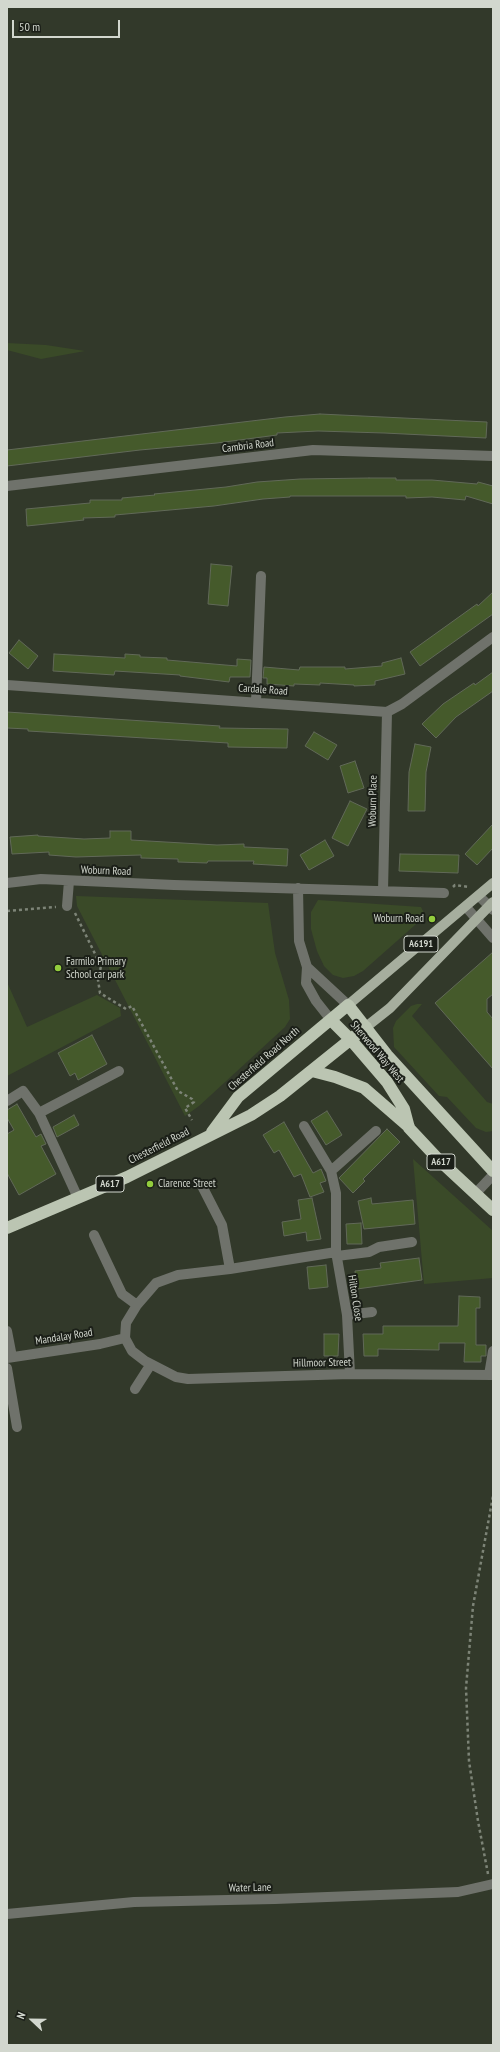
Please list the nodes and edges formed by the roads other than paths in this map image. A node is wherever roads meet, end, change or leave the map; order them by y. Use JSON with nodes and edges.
{"nodes":[{"id":1,"x":493,"y":456,"type":"edge"},
{"id":2,"x":7,"y":486,"type":"edge"},
{"id":3,"x":261,"y":576,"type":"dead end"},
{"id":4,"x":493,"y":637,"type":"edge"},
{"id":5,"x":7,"y":686,"type":"edge"},
{"id":6,"x":256,"y":702,"type":"junction"},
{"id":7,"x":387,"y":712,"type":"junction"},
{"id":8,"x":69,"y":881,"type":"junction"},
{"id":9,"x":7,"y":883,"type":"edge"},
{"id":10,"x":493,"y":883,"type":"edge"},
{"id":11,"x":298,"y":888,"type":"junction"},
{"id":12,"x":383,"y":891,"type":"junction"},
{"id":13,"x":444,"y":893,"type":"dead end"},
{"id":14,"x":479,"y":896,"type":"junction"},
{"id":15,"x":67,"y":906,"type":"road end"},
{"id":16,"x":492,"y":906,"type":"edge"},
{"id":17,"x":466,"y":907,"type":"junction"},
{"id":18,"x":476,"y":919,"type":"junction"},
{"id":19,"x":493,"y":938,"type":"edge"},
{"id":20,"x":306,"y":967,"type":"junction"},
{"id":21,"x":348,"y":1005,"type":"junction"},
{"id":22,"x":331,"y":1020,"type":"junction"},
{"id":23,"x":366,"y":1027,"type":"junction"},
{"id":24,"x":351,"y":1040,"type":"junction"},
{"id":25,"x":119,"y":1071,"type":"dead end"},
{"id":26,"x":312,"y":1072,"type":"junction"},
{"id":27,"x":7,"y":1101,"type":"edge"},
{"id":28,"x":39,"y":1113,"type":"junction"},
{"id":29,"x":304,"y":1126,"type":"dead end"},
{"id":30,"x":409,"y":1128,"type":"junction"},
{"id":31,"x":376,"y":1131,"type":"dead end"},
{"id":32,"x":211,"y":1133,"type":"junction"},
{"id":33,"x":331,"y":1171,"type":"junction"},
{"id":34,"x":493,"y":1171,"type":"edge"},
{"id":35,"x":493,"y":1175,"type":"edge"},
{"id":36,"x":201,"y":1184,"type":"dead end"},
{"id":37,"x":475,"y":1194,"type":"junction"},
{"id":38,"x":78,"y":1198,"type":"junction"},
{"id":39,"x":493,"y":1210,"type":"edge"},
{"id":40,"x":8,"y":1225,"type":"edge"},
{"id":41,"x":94,"y":1236,"type":"dead end"},
{"id":42,"x":412,"y":1242,"type":"dead end"},
{"id":43,"x":336,"y":1254,"type":"junction"},
{"id":44,"x":230,"y":1269,"type":"junction"},
{"id":45,"x":137,"y":1305,"type":"junction"},
{"id":46,"x":372,"y":1312,"type":"dead end"},
{"id":47,"x":347,"y":1315,"type":"junction"},
{"id":48,"x":7,"y":1331,"type":"edge"},
{"id":49,"x":125,"y":1338,"type":"junction"},
{"id":50,"x":493,"y":1351,"type":"edge"},
{"id":51,"x":9,"y":1358,"type":"edge"},
{"id":52,"x":153,"y":1365,"type":"junction"},
{"id":53,"x":7,"y":1368,"type":"edge"},
{"id":54,"x":350,"y":1374,"type":"junction"},
{"id":55,"x":491,"y":1375,"type":"edge"},
{"id":56,"x":135,"y":1389,"type":"dead end"},
{"id":57,"x":17,"y":1427,"type":"dead end"},
{"id":58,"x":492,"y":1884,"type":"edge"},
{"id":59,"x":7,"y":1914,"type":"edge"}],
"edges":[{"from":1,"to":2,"type":"street","name":"Cambria Road"},
{"from":3,"to":6,"type":"street"},
{"from":4,"to":7,"type":"street"},
{"from":5,"to":6,"type":"street","name":"Cardale Road"},
{"from":6,"to":7,"type":"street","name":"Cardale Road"},
{"from":7,"to":12,"type":"street","name":"Woburn Place"},
{"from":8,"to":9,"type":"street","name":"Woburn Road"},
{"from":8,"to":11,"type":"street","name":"Woburn Road"},
{"from":8,"to":15,"type":"street"},
{"from":10,"to":14,"type":"main road","name":"Chesterfield Road North","number":"A6191"},
{"from":11,"to":12,"type":"street","name":"Woburn Road"},
{"from":11,"to":20,"type":"street"},
{"from":12,"to":13,"type":"street","name":"Woburn Road"},
{"from":14,"to":16,"type":"street"},
{"from":14,"to":17,"type":"main road","name":"Chesterfield Road North","number":"A6191"},
{"from":16,"to":18,"type":"main road","number":"A6191"},
{"from":17,"to":18,"type":"street"},
{"from":17,"to":21,"type":"main road","name":"Chesterfield Road North","number":"A6191"},
{"from":18,"to":19,"type":"street"},
{"from":18,"to":23,"type":"main road","number":"A6191"},
{"from":20,"to":21,"type":"street"},
{"from":20,"to":22,"type":"street"},
{"from":21,"to":22,"type":"highway","name":"Chesterfield Road North","number":"A617"},
{"from":21,"to":23,"type":"highway","name":"Sherwood Way West","number":"A617"},
{"from":22,"to":24,"type":"highway","name":"Sherwood Way West","number":"A617"},
{"from":22,"to":32,"type":"highway","name":"Chesterfield Road North","number":"A617"},
{"from":23,"to":24,"type":"highway","number":"A617"},
{"from":23,"to":34,"type":"highway","name":"Sherwood Way West","number":"A617"},
{"from":24,"to":26,"type":"highway","number":"A617"},
{"from":24,"to":30,"type":"highway","name":"Sherwood Way West","number":"A617"},
{"from":25,"to":28,"type":"street"},
{"from":26,"to":30,"type":"highway","number":"A617"},
{"from":26,"to":32,"type":"highway","number":"A617"},
{"from":27,"to":28,"type":"street"},
{"from":28,"to":38,"type":"street"},
{"from":29,"to":33,"type":"street","name":"Hilton Close"},
{"from":30,"to":37,"type":"highway","name":"Sherwood Way West","number":"A617"},
{"from":31,"to":33,"type":"street"},
{"from":32,"to":38,"type":"highway","name":"Chesterfield Road","number":"A617"},
{"from":33,"to":43,"type":"street","name":"Hilton Close"},
{"from":35,"to":37,"type":"street"},
{"from":36,"to":44,"type":"street"},
{"from":37,"to":39,"type":"highway","name":"Sherwood Way West","number":"A617"},
{"from":38,"to":40,"type":"highway","name":"Chesterfield Road","number":"A617"},
{"from":41,"to":45,"type":"street"},
{"from":42,"to":43,"type":"street"},
{"from":43,"to":44,"type":"street"},
{"from":43,"to":47,"type":"street","name":"Hilton Close"},
{"from":44,"to":45,"type":"street"},
{"from":45,"to":49,"type":"street"},
{"from":46,"to":47,"type":"street"},
{"from":47,"to":54,"type":"street","name":"Hilton Close"},
{"from":48,"to":51,"type":"street"},
{"from":49,"to":51,"type":"street","name":"Mandalay Road"},
{"from":49,"to":52,"type":"street","name":"Hillmoor Street"},
{"from":50,"to":55,"type":"street"},
{"from":52,"to":54,"type":"street","name":"Hillmoor Street"},
{"from":52,"to":56,"type":"street"},
{"from":53,"to":57,"type":"street"},
{"from":54,"to":55,"type":"street","name":"Hillmoor Street"},
{"from":58,"to":59,"type":"street","name":"Water Lane"}]}
